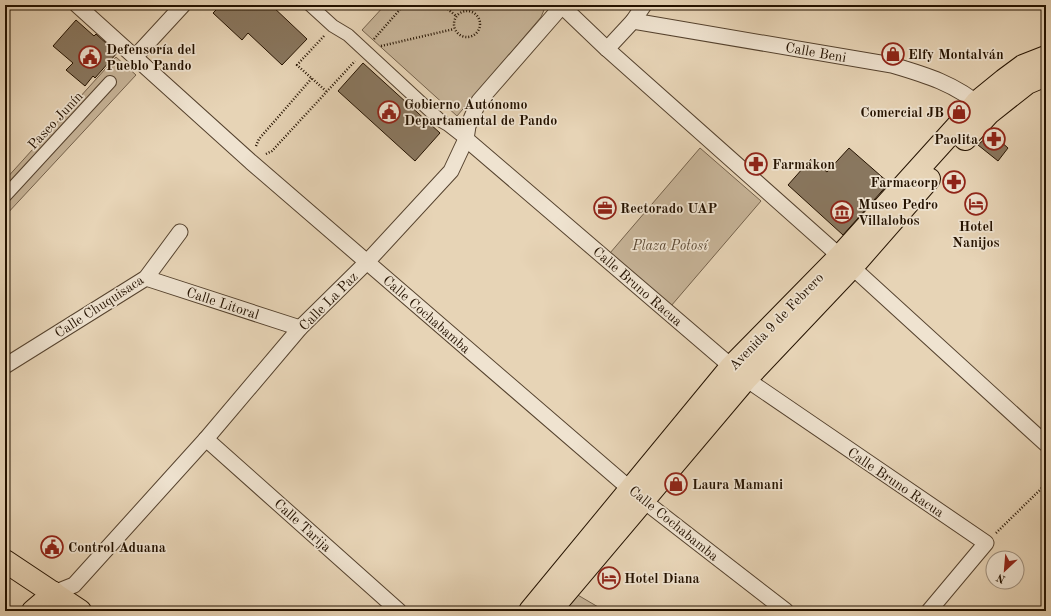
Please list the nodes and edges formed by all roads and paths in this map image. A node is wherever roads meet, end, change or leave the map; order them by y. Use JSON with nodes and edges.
{"nodes":[{"id":1,"x":77,"y":5,"type":"edge"},
{"id":2,"x":183,"y":5,"type":"edge"},
{"id":3,"x":310,"y":5,"type":"edge"},
{"id":4,"x":404,"y":5,"type":"edge"},
{"id":5,"x":443,"y":5,"type":"edge"},
{"id":6,"x":644,"y":5,"type":"edge"},
{"id":7,"x":562,"y":6,"type":"edge"},
{"id":8,"x":456,"y":16,"type":"junction"},
{"id":9,"x":633,"y":21,"type":"junction"},
{"id":10,"x":333,"y":26,"type":"junction"},
{"id":11,"x":454,"y":29,"type":"junction"},
{"id":12,"x":606,"y":49,"type":"junction"},
{"id":13,"x":365,"y":50,"type":"junction"},
{"id":14,"x":135,"y":57,"type":"junction"},
{"id":15,"x":1046,"y":57,"type":"edge"},
{"id":16,"x":1046,"y":75,"type":"edge"},
{"id":17,"x":312,"y":78,"type":"junction"},
{"id":18,"x":110,"y":82,"type":"dead end"},
{"id":19,"x":326,"y":91,"type":"junction"},
{"id":20,"x":983,"y":108,"type":"junction"},
{"id":21,"x":466,"y":139,"type":"junction"},
{"id":22,"x":250,"y":162,"type":"junction"},
{"id":23,"x":5,"y":196,"type":"edge"},
{"id":24,"x":180,"y":232,"type":"dead end"},
{"id":25,"x":846,"y":261,"type":"junction"},
{"id":26,"x":367,"y":262,"type":"junction"},
{"id":27,"x":146,"y":278,"type":"junction"},
{"id":28,"x":300,"y":328,"type":"junction"},
{"id":29,"x":5,"y":366,"type":"edge"},
{"id":30,"x":738,"y":373,"type":"junction"},
{"id":31,"x":206,"y":439,"type":"junction"},
{"id":32,"x":1046,"y":444,"type":"edge"},
{"id":33,"x":1046,"y":484,"type":"edge"},
{"id":34,"x":638,"y":495,"type":"junction"},
{"id":35,"x":986,"y":543,"type":"junction"},
{"id":36,"x":5,"y":560,"type":"edge"},
{"id":37,"x":68,"y":601,"type":"edge"},
{"id":38,"x":33,"y":611,"type":"edge"},
{"id":39,"x":399,"y":611,"type":"edge"},
{"id":40,"x":530,"y":611,"type":"edge"},
{"id":41,"x":550,"y":611,"type":"edge"},
{"id":42,"x":786,"y":611,"type":"edge"},
{"id":43,"x":929,"y":611,"type":"edge"}],
"edges":[{"from":1,"to":14,"type":"street","name":"Calle Cochabamba"},
{"from":2,"to":14,"type":"street"},
{"from":3,"to":10,"type":"street","name":"Calle Bruno Racua"},
{"from":4,"to":13,"type":"path"},
{"from":5,"to":8,"type":"path"},
{"from":6,"to":9,"type":"street"},
{"from":7,"to":12,"type":"street"},
{"from":7,"to":21,"type":"street","name":"Calle La Paz"},
{"from":8,"to":11,"type":"path"},
{"from":8,"to":11,"type":"path"},
{"from":9,"to":12,"type":"street"},
{"from":9,"to":20,"type":"street","name":"Calle Beni"},
{"from":10,"to":13,"type":"street","name":"Calle Bruno Racua"},
{"from":10,"to":17,"type":"path"},
{"from":11,"to":13,"type":"path"},
{"from":12,"to":25,"type":"street"},
{"from":13,"to":19,"type":"path"},
{"from":13,"to":21,"type":"street","name":"Calle Bruno Racua"},
{"from":14,"to":22,"type":"street","name":"Calle Cochabamba"},
{"from":15,"to":20,"type":"main road","name":"Avenida 9 de Febrero"},
{"from":16,"to":20,"type":"main road","name":"Avenida 9 de Febrero"},
{"from":17,"to":19,"type":"path"},
{"from":17,"to":22,"type":"path"},
{"from":18,"to":23,"type":"street","name":"Paseo Junín"},
{"from":19,"to":22,"type":"path"},
{"from":20,"to":25,"type":"main road","name":"Avenida 9 de Febrero"},
{"from":21,"to":26,"type":"street","name":"Calle La Paz"},
{"from":21,"to":30,"type":"street","name":"Calle Bruno Racua"},
{"from":22,"to":26,"type":"street","name":"Calle Cochabamba"},
{"from":24,"to":27,"type":"street","name":"Calle Chuquisaca"},
{"from":25,"to":30,"type":"main road","name":"Avenida 9 de Febrero"},
{"from":25,"to":32,"type":"street"},
{"from":26,"to":28,"type":"street","name":"Calle La Paz"},
{"from":26,"to":34,"type":"street","name":"Calle Cochabamba"},
{"from":27,"to":28,"type":"street","name":"Calle Litoral"},
{"from":27,"to":29,"type":"street","name":"Calle Chuquisaca"},
{"from":28,"to":31,"type":"street","name":"Calle La Paz"},
{"from":30,"to":34,"type":"main road","name":"Avenida 9 de Febrero"},
{"from":30,"to":35,"type":"street","name":"Calle Bruno Racua"},
{"from":31,"to":37,"type":"street","name":"Calle La Paz"},
{"from":31,"to":39,"type":"street","name":"Calle Tarija"},
{"from":33,"to":35,"type":"path"},
{"from":34,"to":40,"type":"main road","name":"Avenida 9 de Febrero"},
{"from":34,"to":41,"type":"main road","name":"Avenida 9 de Febrero"},
{"from":34,"to":42,"type":"street","name":"Calle Cochabamba"},
{"from":35,"to":43,"type":"street"},
{"from":36,"to":37,"type":"main road"},
{"from":37,"to":38,"type":"main road"}]}
